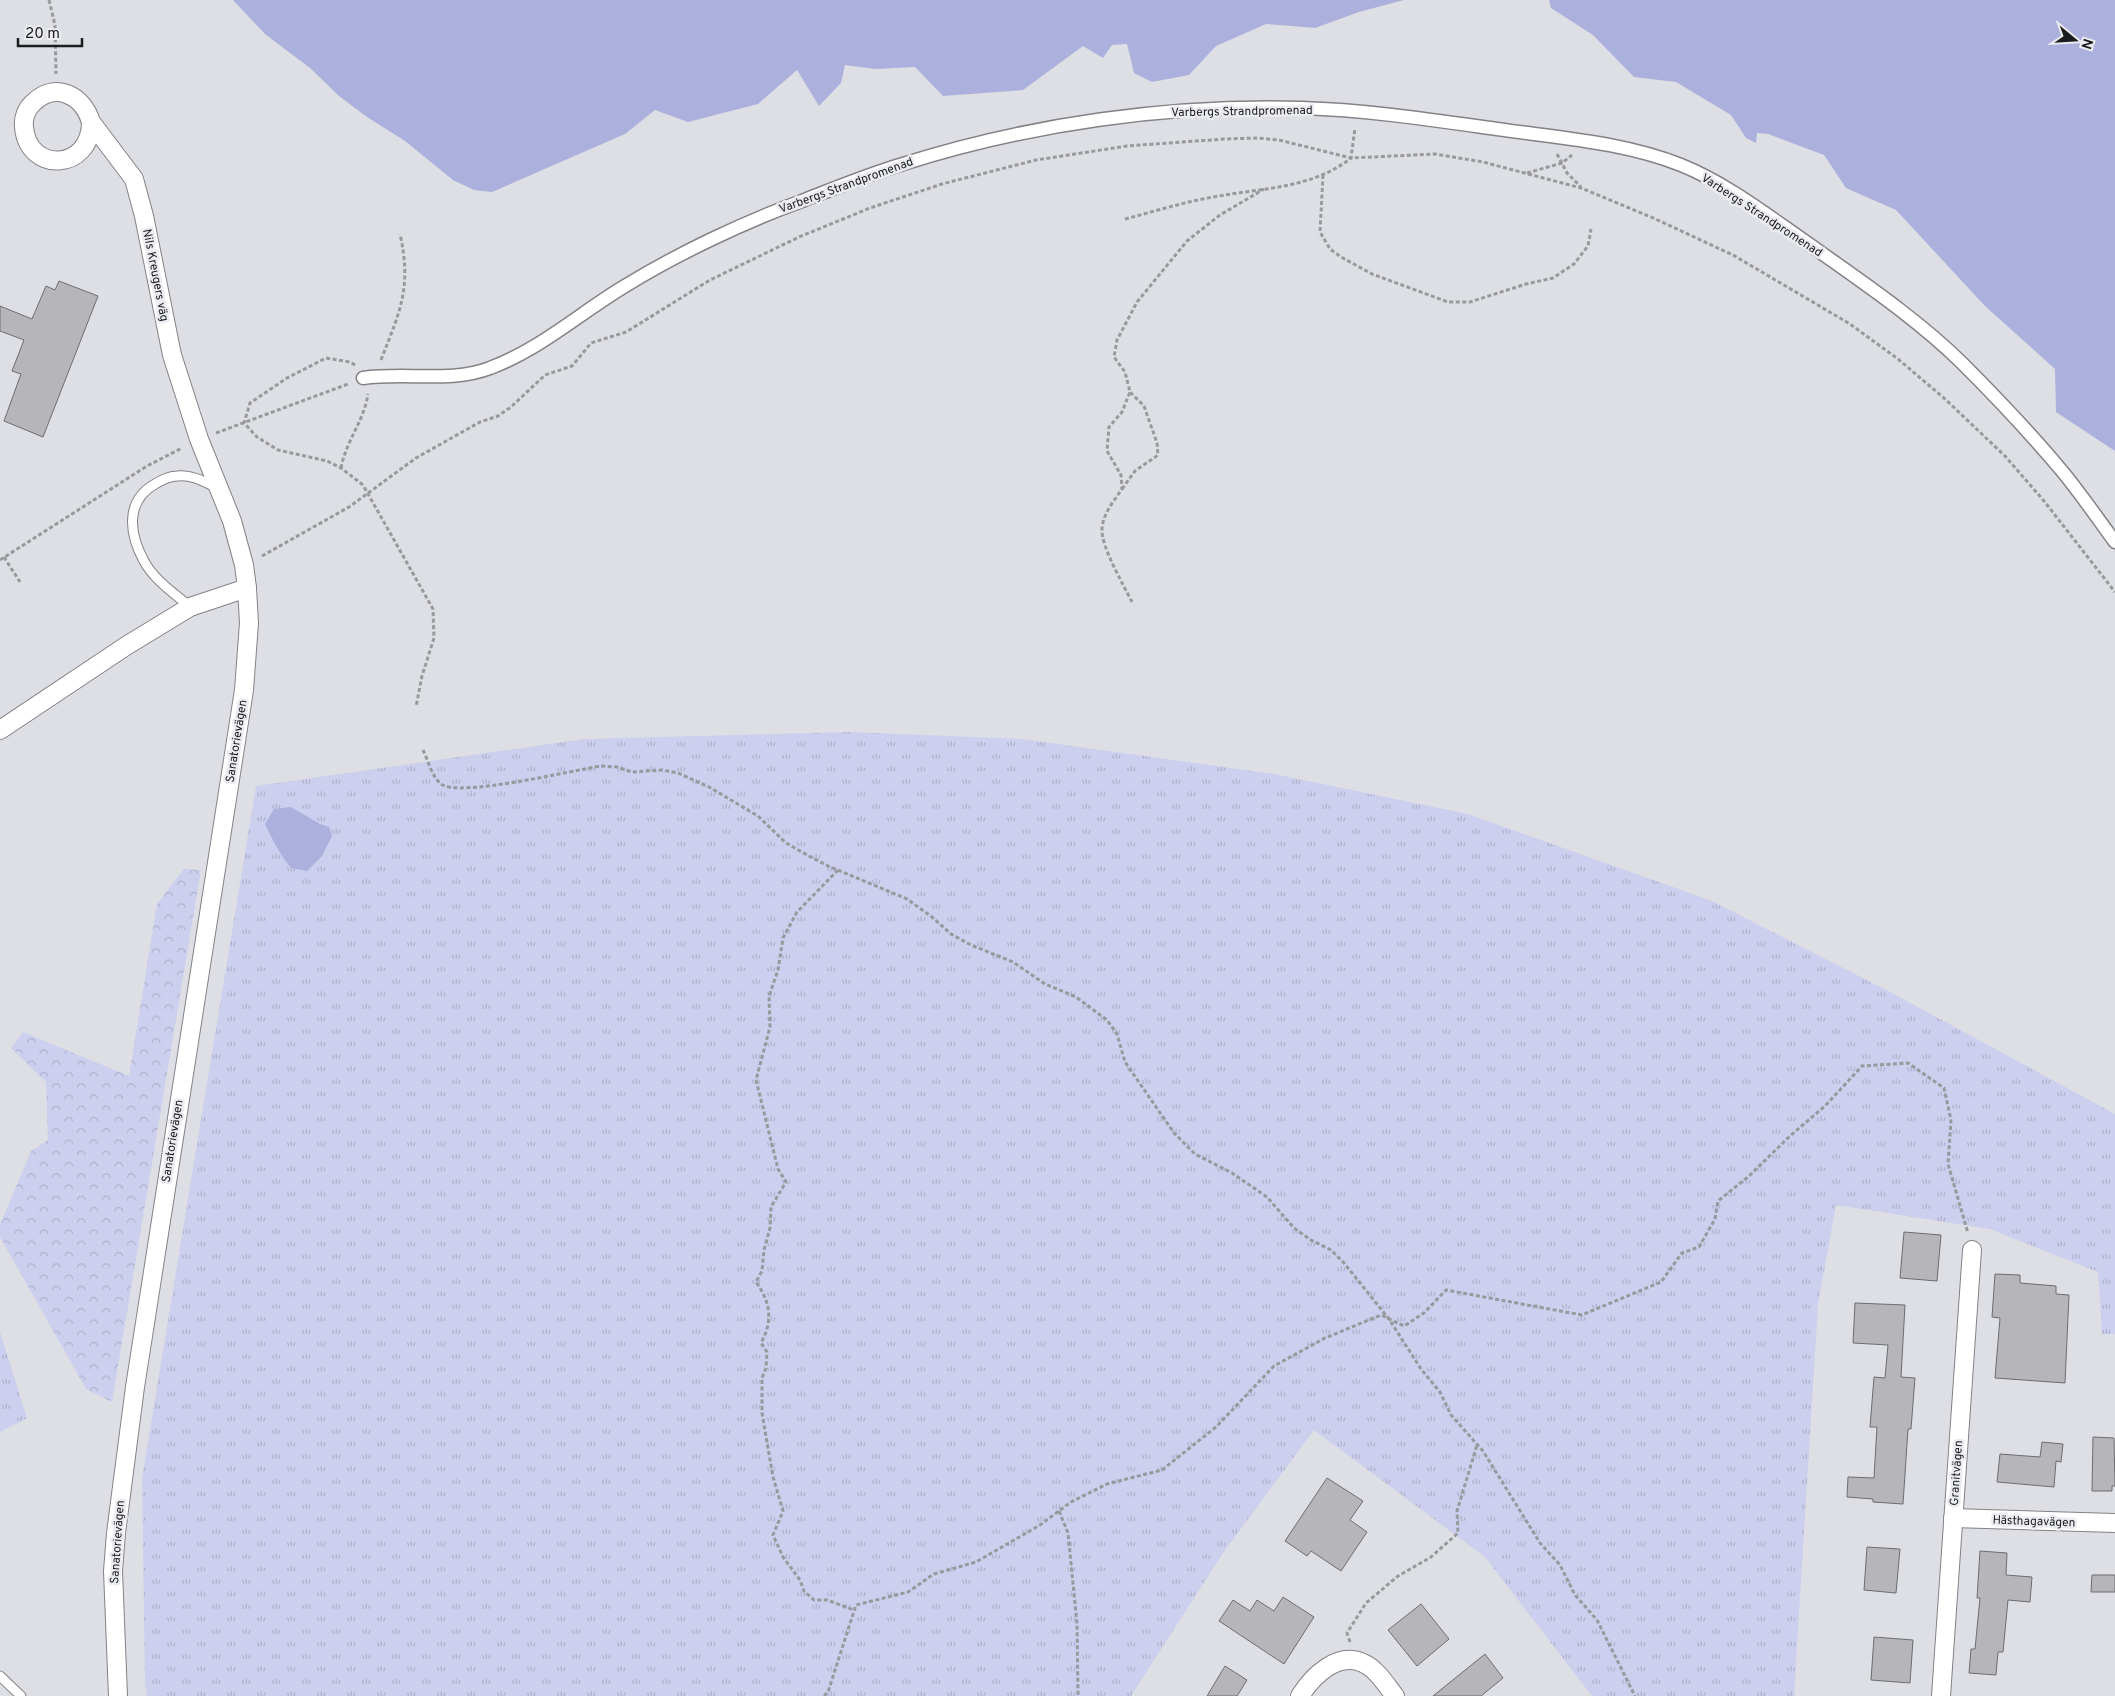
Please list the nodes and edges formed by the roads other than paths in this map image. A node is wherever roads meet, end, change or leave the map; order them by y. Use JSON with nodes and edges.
{"nodes":[{"id":1,"x":91,"y":122,"type":"junction"},
{"id":2,"x":369,"y":377,"type":"road end"},
{"id":3,"x":199,"y":439,"type":"joint"},
{"id":4,"x":217,"y":488,"type":"junction"},
{"id":5,"x":2115,"y":542,"type":"edge"},
{"id":6,"x":246,"y":588,"type":"junction"},
{"id":7,"x":190,"y":607,"type":"junction"},
{"id":8,"x":0,"y":730,"type":"edge"},
{"id":9,"x":1972,"y":1250,"type":"road end"},
{"id":10,"x":1953,"y":1518,"type":"junction"},
{"id":11,"x":2115,"y":1523,"type":"edge"},
{"id":12,"x":0,"y":1676,"type":"edge"},
{"id":13,"x":21,"y":1696,"type":"edge"},
{"id":14,"x":118,"y":1696,"type":"edge"},
{"id":15,"x":1300,"y":1696,"type":"edge"},
{"id":16,"x":1395,"y":1696,"type":"edge"},
{"id":17,"x":1941,"y":1696,"type":"edge"}],
"edges":[{"from":1,"to":1,"type":"street","name":"Nils Kreugers väg"},
{"from":1,"to":3,"type":"street","name":"Nils Kreugers väg"},
{"from":2,"to":5,"type":"street","name":"Varbergs Strandpromenad"},
{"from":3,"to":4,"type":"street","name":"Sanatorievägen"},
{"from":4,"to":6,"type":"street","name":"Sanatorievägen"},
{"from":4,"to":7,"type":"lane"},
{"from":6,"to":7,"type":"street"},
{"from":6,"to":14,"type":"street","name":"Sanatorievägen"},
{"from":7,"to":8,"type":"street"},
{"from":9,"to":10,"type":"street","name":"Granitvägen"},
{"from":10,"to":11,"type":"street","name":"Hästhagavägen"},
{"from":10,"to":17,"type":"street","name":"Granitvägen"},
{"from":12,"to":13,"type":"lane"},
{"from":15,"to":16,"type":"street"}]}
